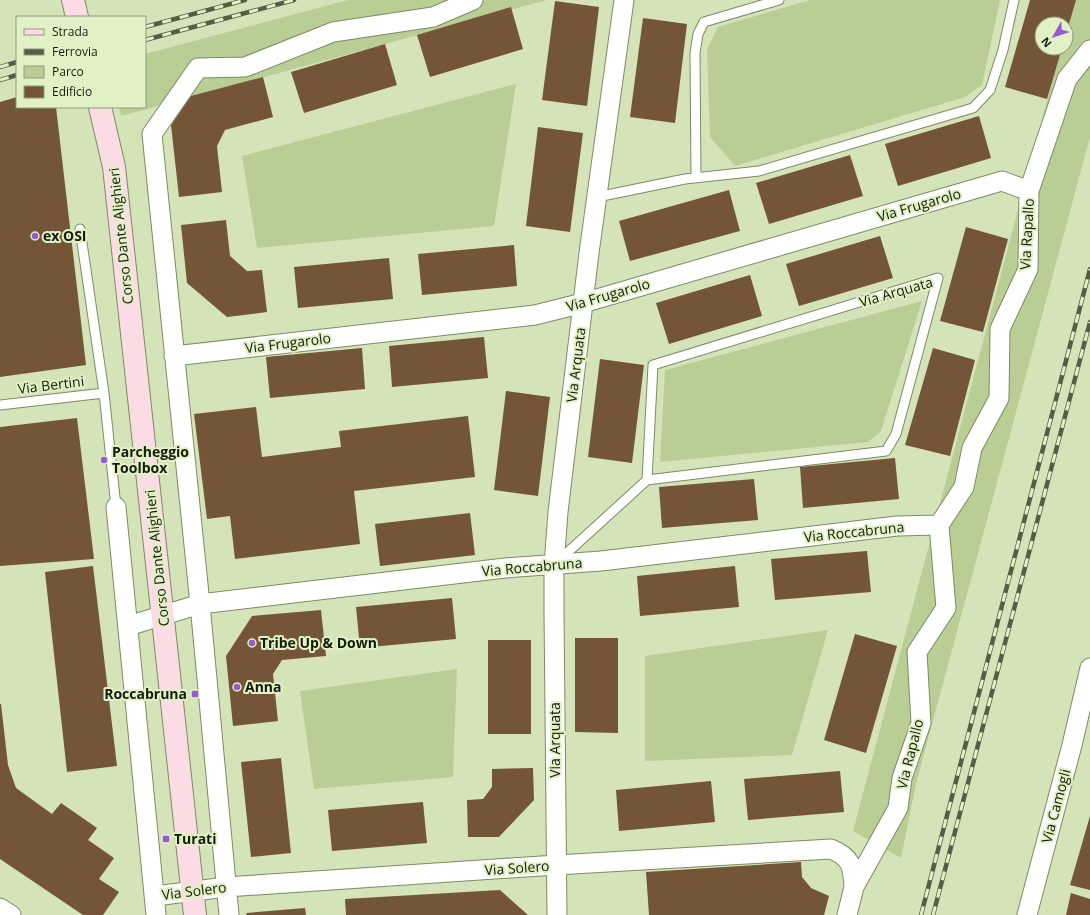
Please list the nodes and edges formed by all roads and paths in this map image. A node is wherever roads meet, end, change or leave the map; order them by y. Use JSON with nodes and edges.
{"nodes":[{"id":1,"x":73,"y":0,"type":"edge"},
{"id":2,"x":473,"y":0,"type":"edge"},
{"id":3,"x":624,"y":0,"type":"edge"},
{"id":4,"x":779,"y":0,"type":"edge"},
{"id":5,"x":1014,"y":0,"type":"edge"},
{"id":6,"x":77,"y":16,"type":"edge"},
{"id":7,"x":1090,"y":50,"type":"edge"},
{"id":8,"x":103,"y":115,"type":"edge"},
{"id":9,"x":696,"y":178,"type":"junction"},
{"id":10,"x":1029,"y":192,"type":"junction"},
{"id":11,"x":597,"y":197,"type":"junction"},
{"id":12,"x":80,"y":229,"type":"dead end"},
{"id":13,"x":583,"y":303,"type":"junction"},
{"id":14,"x":174,"y":356,"type":"junction"},
{"id":15,"x":104,"y":392,"type":"junction"},
{"id":16,"x":0,"y":405,"type":"edge"},
{"id":17,"x":647,"y":480,"type":"junction"},
{"id":18,"x":116,"y":507,"type":"joint"},
{"id":19,"x":940,"y":525,"type":"junction"},
{"id":20,"x":554,"y":565,"type":"junction"},
{"id":21,"x":200,"y":604,"type":"junction"},
{"id":22,"x":163,"y":614,"type":"junction"},
{"id":23,"x":128,"y":626,"type":"junction"},
{"id":24,"x":1090,"y":668,"type":"edge"},
{"id":25,"x":1087,"y":693,"type":"edge"},
{"id":26,"x":556,"y":865,"type":"junction"},
{"id":27,"x":226,"y":887,"type":"junction"},
{"id":28,"x":854,"y":887,"type":"junction"},
{"id":29,"x":193,"y":890,"type":"junction"},
{"id":30,"x":155,"y":896,"type":"junction"},
{"id":31,"x":0,"y":908,"type":"edge"},
{"id":32,"x":11,"y":915,"type":"edge"},
{"id":33,"x":156,"y":915,"type":"edge"},
{"id":34,"x":195,"y":915,"type":"edge"},
{"id":35,"x":229,"y":915,"type":"edge"},
{"id":36,"x":557,"y":915,"type":"edge"},
{"id":37,"x":847,"y":915,"type":"edge"},
{"id":38,"x":1028,"y":915,"type":"edge"}],
"edges":[{"from":1,"to":6,"type":"street"},
{"from":2,"to":14,"type":"street"},
{"from":3,"to":11,"type":"street","name":"Via Arquata"},
{"from":4,"to":9,"type":"lane"},
{"from":5,"to":9,"type":"lane"},
{"from":7,"to":10,"type":"street","name":"Via Rapallo"},
{"from":8,"to":22,"type":"street","name":"Corso Dante Alighieri"},
{"from":9,"to":11,"type":"lane"},
{"from":10,"to":13,"type":"street","name":"Via Frugarolo"},
{"from":10,"to":19,"type":"street","name":"Via Rapallo"},
{"from":11,"to":13,"type":"street","name":"Via Arquata"},
{"from":12,"to":15,"type":"lane"},
{"from":13,"to":14,"type":"street","name":"Via Frugarolo"},
{"from":13,"to":20,"type":"street","name":"Via Arquata"},
{"from":14,"to":21,"type":"street"},
{"from":15,"to":16,"type":"lane","name":"Via Bertini"},
{"from":15,"to":18,"type":"lane"},
{"from":17,"to":17,"type":"lane","name":"Via Arquata"},
{"from":17,"to":20,"type":"lane"},
{"from":18,"to":23,"type":"street"},
{"from":19,"to":20,"type":"street","name":"Via Roccabruna"},
{"from":19,"to":28,"type":"street","name":"Via Rapallo"},
{"from":20,"to":21,"type":"street","name":"Via Roccabruna"},
{"from":20,"to":26,"type":"street","name":"Via Arquata"},
{"from":21,"to":22,"type":"street","name":"Via Roccabruna"},
{"from":21,"to":27,"type":"street"},
{"from":22,"to":23,"type":"street","name":"Via Roccabruna"},
{"from":22,"to":29,"type":"street","name":"Corso Dante Alighieri"},
{"from":23,"to":30,"type":"street"},
{"from":24,"to":25,"type":"street","name":"Via Camogli"},
{"from":25,"to":38,"type":"street","name":"Via Camogli"},
{"from":26,"to":27,"type":"street","name":"Via Solero"},
{"from":26,"to":28,"type":"street","name":"Via Solero"},
{"from":26,"to":36,"type":"street","name":"Via Arquata"},
{"from":27,"to":29,"type":"street","name":"Via Solero"},
{"from":27,"to":35,"type":"street"},
{"from":28,"to":37,"type":"street","name":"Via Rapallo"},
{"from":29,"to":30,"type":"street","name":"Via Solero"},
{"from":29,"to":34,"type":"street","name":"Corso Dante Alighieri"},
{"from":30,"to":33,"type":"street"},
{"from":31,"to":32,"type":"street"}]}
